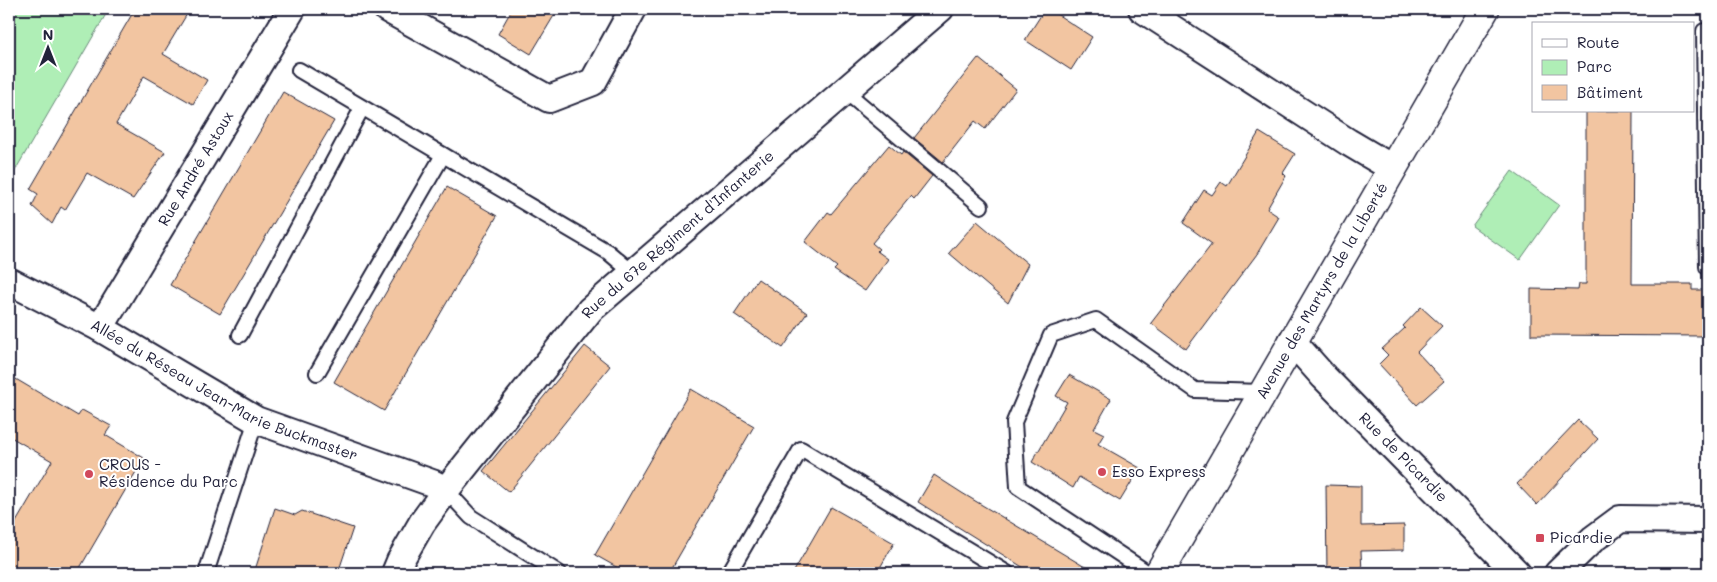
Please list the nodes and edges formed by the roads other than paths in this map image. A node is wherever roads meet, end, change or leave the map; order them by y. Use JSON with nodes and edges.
{"nodes":[{"id":1,"x":292,"y":9,"type":"edge"},
{"id":2,"x":388,"y":9,"type":"edge"},
{"id":3,"x":633,"y":9,"type":"edge"},
{"id":4,"x":940,"y":9,"type":"edge"},
{"id":5,"x":1142,"y":9,"type":"edge"},
{"id":6,"x":1485,"y":9,"type":"edge"},
{"id":7,"x":1704,"y":31,"type":"dead end"},
{"id":8,"x":299,"y":70,"type":"dead end"},
{"id":9,"x":845,"y":90,"type":"junction"},
{"id":10,"x":362,"y":108,"type":"junction"},
{"id":11,"x":442,"y":155,"type":"junction"},
{"id":12,"x":1392,"y":168,"type":"junction"},
{"id":13,"x":981,"y":206,"type":"dead end"},
{"id":14,"x":1708,"y":267,"type":"edge"},
{"id":15,"x":633,"y":273,"type":"junction"},
{"id":16,"x":9,"y":281,"type":"edge"},
{"id":17,"x":100,"y":328,"type":"junction"},
{"id":18,"x":240,"y":335,"type":"dead end"},
{"id":19,"x":1292,"y":341,"type":"junction"},
{"id":20,"x":316,"y":373,"type":"dead end"},
{"id":21,"x":1263,"y":392,"type":"junction"},
{"id":22,"x":256,"y":420,"type":"junction"},
{"id":23,"x":446,"y":490,"type":"junction"},
{"id":24,"x":1708,"y":520,"type":"edge"},
{"id":25,"x":206,"y":573,"type":"edge"},
{"id":26,"x":395,"y":573,"type":"edge"},
{"id":27,"x":559,"y":573,"type":"edge"},
{"id":28,"x":729,"y":573,"type":"edge"},
{"id":29,"x":1007,"y":573,"type":"edge"},
{"id":30,"x":1148,"y":573,"type":"edge"},
{"id":31,"x":1160,"y":573,"type":"edge"},
{"id":32,"x":1517,"y":573,"type":"edge"},
{"id":33,"x":1558,"y":573,"type":"edge"}],
"edges":[{"from":1,"to":17,"type":"street","name":"Rue André Astoux"},
{"from":2,"to":3,"type":"street"},
{"from":4,"to":9,"type":"street","name":"Rue du 67e Régiment d'Infanterie"},
{"from":5,"to":12,"type":"street"},
{"from":6,"to":12,"type":"street","name":"Avenue des Martyrs de la Liberté"},
{"from":7,"to":14,"type":"lane"},
{"from":8,"to":10,"type":"lane"},
{"from":9,"to":13,"type":"lane"},
{"from":9,"to":15,"type":"street","name":"Rue du 67e Régiment d'Infanterie"},
{"from":10,"to":11,"type":"lane"},
{"from":10,"to":18,"type":"lane"},
{"from":11,"to":15,"type":"lane"},
{"from":11,"to":20,"type":"lane"},
{"from":12,"to":19,"type":"street","name":"Avenue des Martyrs de la Liberté"},
{"from":15,"to":23,"type":"street","name":"Rue du 67e Régiment d'Infanterie"},
{"from":16,"to":17,"type":"street","name":"Allée du Réseau Jean-Marie Buckmaster"},
{"from":17,"to":22,"type":"street","name":"Allée du Réseau Jean-Marie Buckmaster"},
{"from":19,"to":21,"type":"street","name":"Avenue des Martyrs de la Liberté"},
{"from":19,"to":32,"type":"street","name":"Rue de Picardie"},
{"from":21,"to":30,"type":"lane"},
{"from":21,"to":31,"type":"street","name":"Avenue des Martyrs de la Liberté"},
{"from":22,"to":23,"type":"street","name":"Allée du Réseau Jean-Marie Buckmaster"},
{"from":22,"to":25,"type":"lane"},
{"from":23,"to":26,"type":"street","name":"Rue du 67e Régiment d'Infanterie"},
{"from":23,"to":27,"type":"lane"},
{"from":24,"to":33,"type":"street"},
{"from":28,"to":29,"type":"lane"}]}
